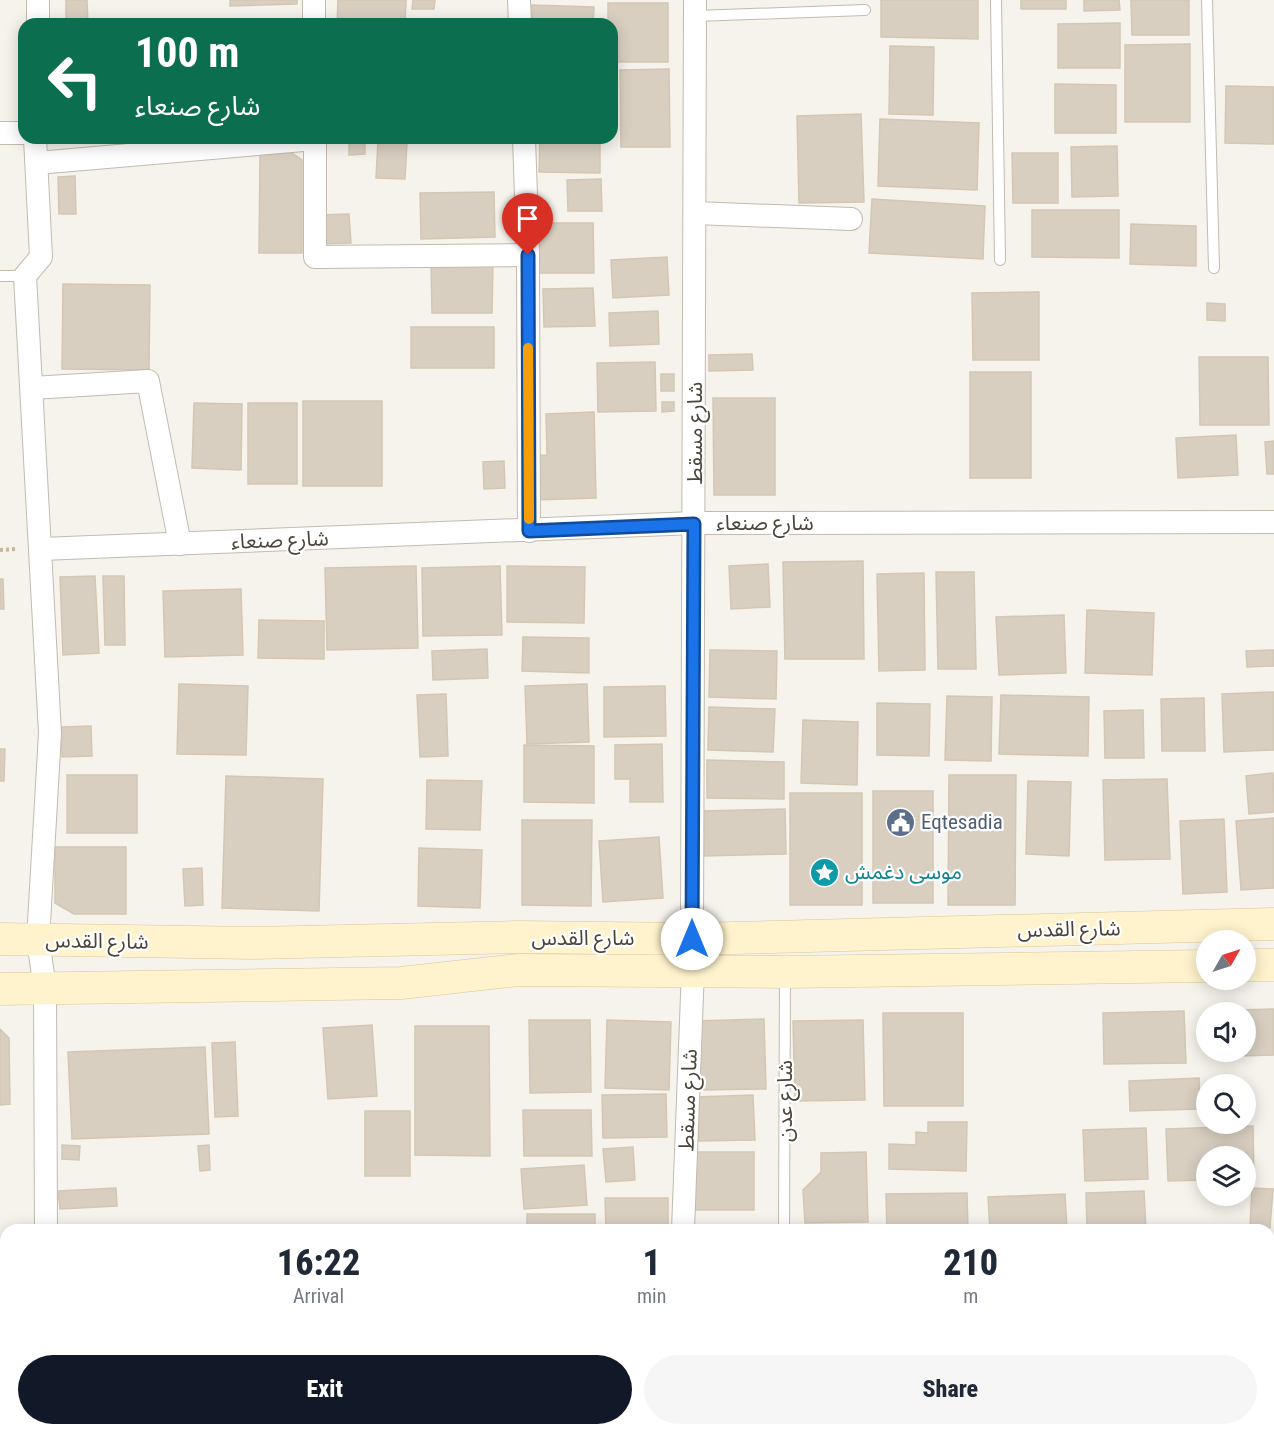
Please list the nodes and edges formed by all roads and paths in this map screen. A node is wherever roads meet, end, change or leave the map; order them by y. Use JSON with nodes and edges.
{"nodes":[{"id":1,"x":38,"y":0,"type":"edge"},
{"id":2,"x":314,"y":0,"type":"edge"},
{"id":3,"x":519,"y":0,"type":"edge"},
{"id":4,"x":996,"y":0,"type":"edge"},
{"id":5,"x":1206,"y":0,"type":"edge"},
{"id":6,"x":695,"y":8,"type":"edge"},
{"id":7,"x":865,"y":10,"type":"dead end"},
{"id":8,"x":38,"y":18,"type":"edge"},
{"id":9,"x":314,"y":18,"type":"edge"},
{"id":10,"x":520,"y":18,"type":"edge"},
{"id":11,"x":0,"y":133,"type":"edge"},
{"id":12,"x":18,"y":133,"type":"edge"},
{"id":13,"x":35,"y":144,"type":"edge"},
{"id":14,"x":257,"y":144,"type":"edge"},
{"id":15,"x":315,"y":144,"type":"edge"},
{"id":16,"x":524,"y":144,"type":"edge"},
{"id":17,"x":37,"y":163,"type":"junction"},
{"id":18,"x":695,"y":213,"type":"junction"},
{"id":19,"x":851,"y":219,"type":"dead end"},
{"id":20,"x":528,"y":255,"type":"junction"},
{"id":21,"x":1000,"y":261,"type":"dead end"},
{"id":22,"x":1214,"y":268,"type":"dead end"},
{"id":23,"x":0,"y":276,"type":"edge"},
{"id":24,"x":25,"y":276,"type":"junction"},
{"id":25,"x":32,"y":387,"type":"junction"},
{"id":26,"x":1274,"y":522,"type":"edge"},
{"id":27,"x":694,"y":524,"type":"junction"},
{"id":28,"x":529,"y":531,"type":"junction"},
{"id":29,"x":180,"y":544,"type":"junction"},
{"id":30,"x":41,"y":549,"type":"junction"},
{"id":31,"x":1274,"y":924,"type":"edge"},
{"id":32,"x":0,"y":939,"type":"edge"},
{"id":33,"x":692,"y":939,"type":"junction"},
{"id":34,"x":39,"y":940,"type":"junction"},
{"id":35,"x":1256,"y":965,"type":"edge"},
{"id":36,"x":1274,"y":965,"type":"edge"},
{"id":37,"x":1196,"y":966,"type":"edge"},
{"id":38,"x":693,"y":969,"type":"junction"},
{"id":39,"x":785,"y":972,"type":"junction"},
{"id":40,"x":0,"y":989,"type":"edge"},
{"id":41,"x":45,"y":989,"type":"junction"},
{"id":42,"x":46,"y":1224,"type":"edge"},
{"id":43,"x":683,"y":1224,"type":"edge"},
{"id":44,"x":784,"y":1224,"type":"edge"}],
"edges":[{"from":1,"to":8,"type":"street"},
{"from":2,"to":9,"type":"street"},
{"from":3,"to":10,"type":"street"},
{"from":4,"to":21,"type":"lane"},
{"from":5,"to":22,"type":"lane"},
{"from":6,"to":7,"type":"lane"},
{"from":6,"to":18,"type":"street","name":"شارع مسقط"},
{"from":11,"to":12,"type":"street"},
{"from":13,"to":17,"type":"street"},
{"from":14,"to":17,"type":"street"},
{"from":15,"to":20,"type":"street"},
{"from":16,"to":20,"type":"street"},
{"from":17,"to":24,"type":"street"},
{"from":18,"to":19,"type":"street"},
{"from":18,"to":27,"type":"street","name":"شارع مسقط"},
{"from":20,"to":28,"type":"street"},
{"from":23,"to":24,"type":"lane"},
{"from":24,"to":25,"type":"street"},
{"from":25,"to":29,"type":"street"},
{"from":25,"to":30,"type":"street"},
{"from":26,"to":27,"type":"street","name":"شارع صنعاء"},
{"from":27,"to":28,"type":"street","name":"شارع صنعاء"},
{"from":27,"to":33,"type":"street","name":"شارع مسقط"},
{"from":28,"to":29,"type":"street","name":"شارع صنعاء"},
{"from":29,"to":30,"type":"street","name":"شارع صنعاء"},
{"from":30,"to":34,"type":"street"},
{"from":31,"to":33,"type":"main road","name":"شارع القدس"},
{"from":32,"to":34,"type":"main road","name":"شارع القدس"},
{"from":33,"to":34,"type":"main road","name":"شارع القدس"},
{"from":34,"to":41,"type":"street"},
{"from":35,"to":36,"type":"main road"},
{"from":37,"to":39,"type":"main road","name":"شارع القدس"},
{"from":38,"to":39,"type":"main road","name":"شارع القدس"},
{"from":38,"to":41,"type":"main road","name":"شارع القدس"},
{"from":38,"to":43,"type":"street","name":"شارع مسقط"},
{"from":39,"to":44,"type":"lane","name":"شارع عدن"},
{"from":40,"to":41,"type":"main road","name":"شارع القدس"},
{"from":41,"to":42,"type":"street"}]}
